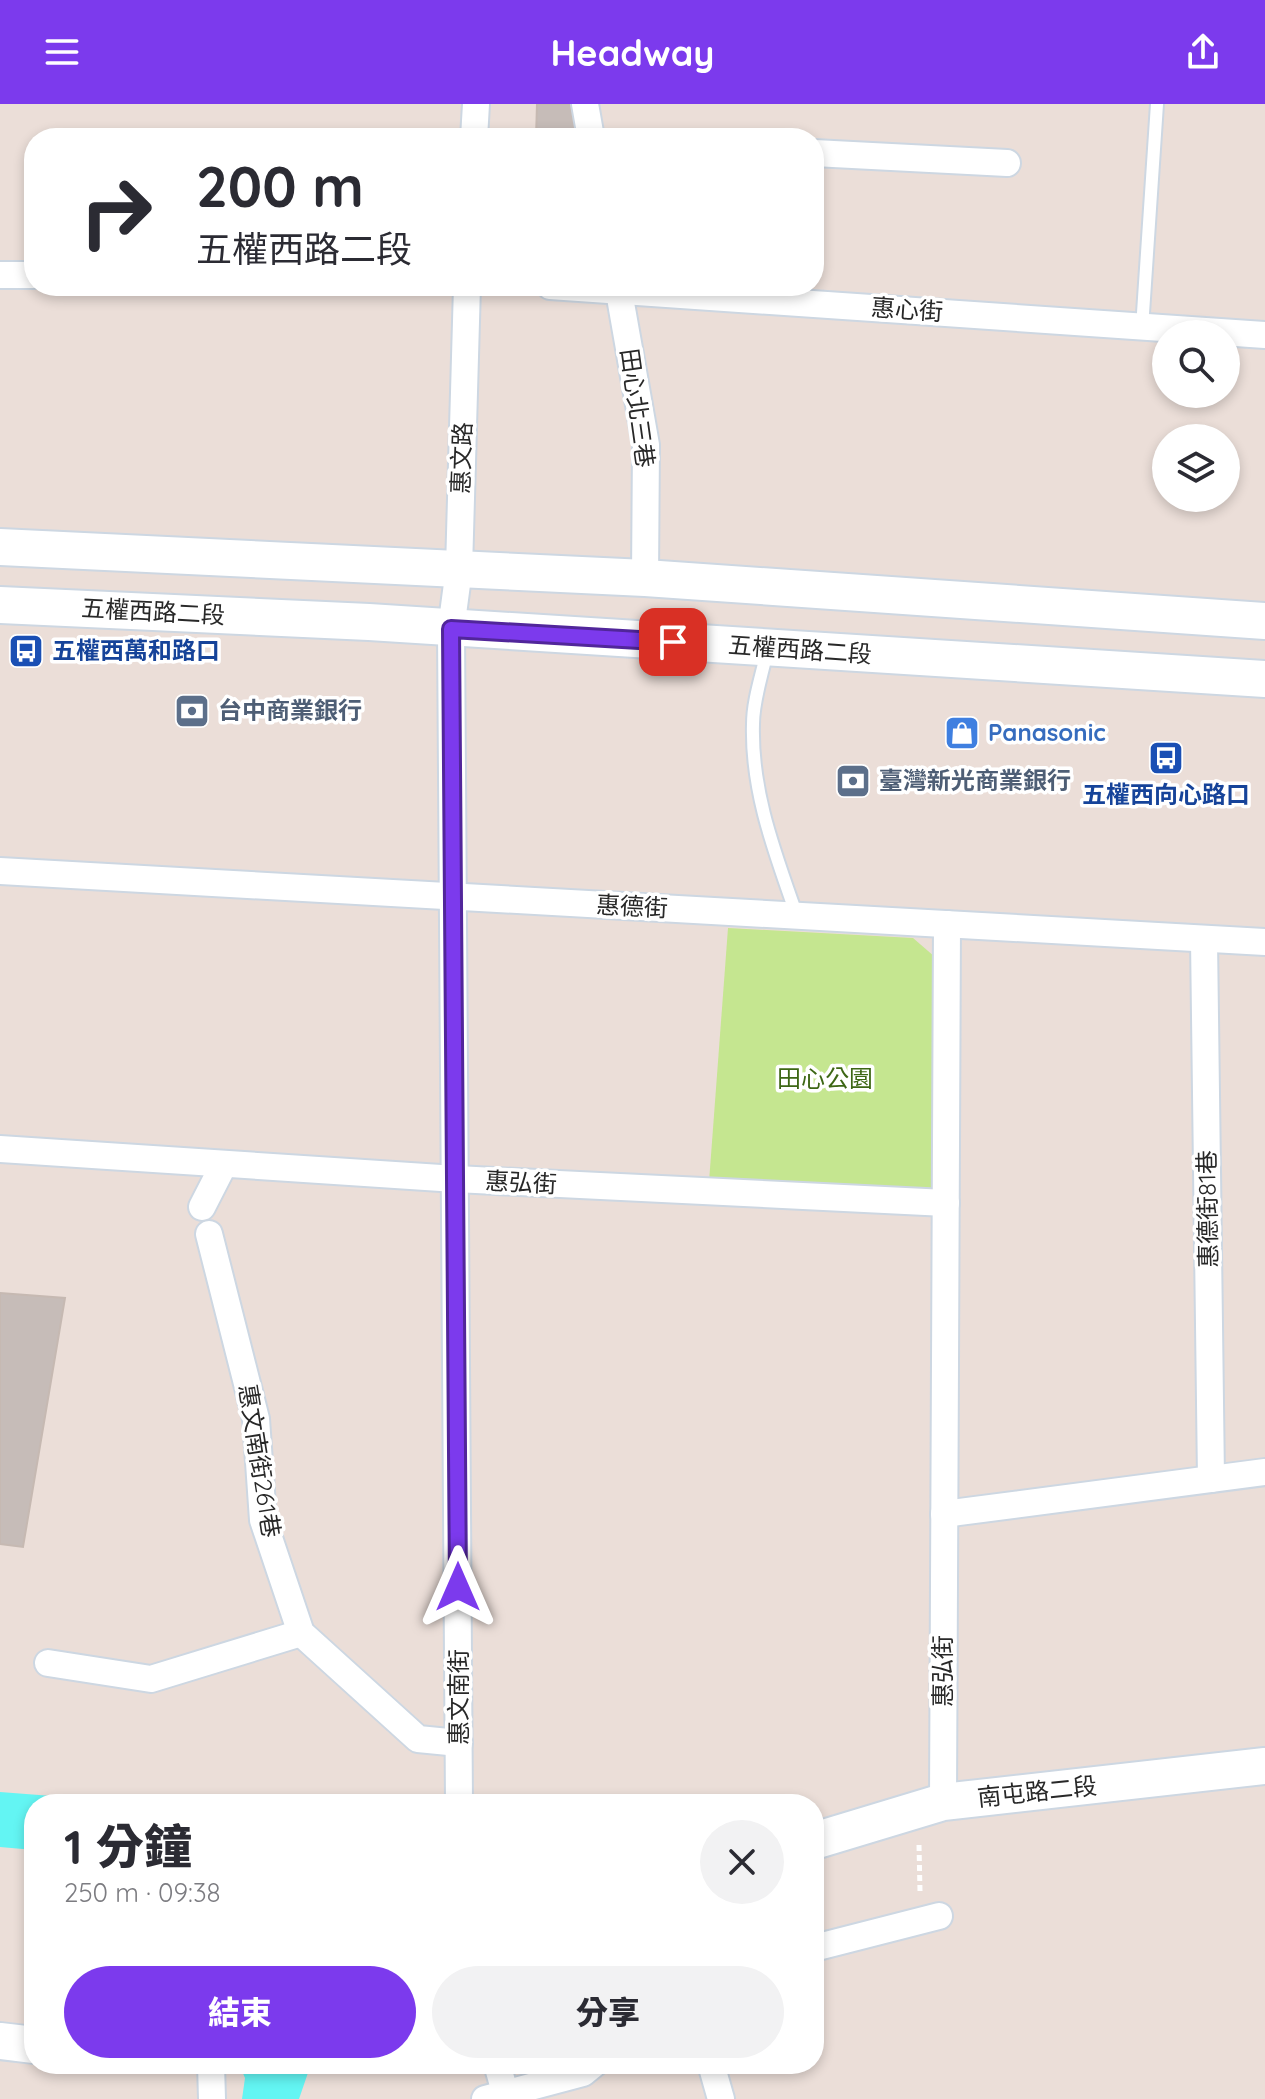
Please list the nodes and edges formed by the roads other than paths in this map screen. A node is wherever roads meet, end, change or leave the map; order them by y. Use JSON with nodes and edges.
{"nodes":[{"id":1,"x":476,"y":104,"type":"edge"},
{"id":2,"x":585,"y":104,"type":"edge"},
{"id":3,"x":1157,"y":104,"type":"edge"},
{"id":4,"x":475,"y":128,"type":"edge"},
{"id":5,"x":589,"y":128,"type":"edge"},
{"id":6,"x":824,"y":154,"type":"edge"},
{"id":7,"x":1007,"y":163,"type":"dead end"},
{"id":8,"x":0,"y":275,"type":"edge"},
{"id":9,"x":24,"y":275,"type":"edge"},
{"id":10,"x":467,"y":296,"type":"edge"},
{"id":11,"x":621,"y":296,"type":"edge"},
{"id":12,"x":734,"y":296,"type":"edge"},
{"id":13,"x":1142,"y":328,"type":"junction"},
{"id":14,"x":1265,"y":335,"type":"edge"},
{"id":15,"x":0,"y":547,"type":"edge"},
{"id":16,"x":459,"y":569,"type":"junction"},
{"id":17,"x":645,"y":578,"type":"junction"},
{"id":18,"x":0,"y":605,"type":"edge"},
{"id":19,"x":1265,"y":621,"type":"edge"},
{"id":20,"x":451,"y":629,"type":"junction"},
{"id":21,"x":767,"y":647,"type":"junction"},
{"id":22,"x":1265,"y":679,"type":"edge"},
{"id":23,"x":0,"y":871,"type":"edge"},
{"id":24,"x":452,"y":896,"type":"junction"},
{"id":25,"x":797,"y":916,"type":"junction"},
{"id":26,"x":947,"y":924,"type":"junction"},
{"id":27,"x":1204,"y":939,"type":"junction"},
{"id":28,"x":1265,"y":942,"type":"edge"},
{"id":29,"x":0,"y":1149,"type":"edge"},
{"id":30,"x":224,"y":1164,"type":"junction"},
{"id":31,"x":456,"y":1179,"type":"junction"},
{"id":32,"x":946,"y":1203,"type":"junction"},
{"id":33,"x":202,"y":1207,"type":"dead end"},
{"id":34,"x":209,"y":1234,"type":"dead end"},
{"id":35,"x":1265,"y":1472,"type":"edge"},
{"id":36,"x":1211,"y":1479,"type":"junction"},
{"id":37,"x":944,"y":1514,"type":"junction"},
{"id":38,"x":301,"y":1633,"type":"junction"},
{"id":39,"x":48,"y":1663,"type":"dead end"},
{"id":40,"x":459,"y":1743,"type":"junction"},
{"id":41,"x":1265,"y":1766,"type":"edge"},
{"id":42,"x":459,"y":1794,"type":"edge"},
{"id":43,"x":943,"y":1802,"type":"junction"},
{"id":44,"x":824,"y":1838,"type":"edge"},
{"id":45,"x":932,"y":1918,"type":"road end"},
{"id":46,"x":824,"y":1945,"type":"edge"},
{"id":47,"x":0,"y":2041,"type":"edge"},
{"id":48,"x":24,"y":2044,"type":"edge"},
{"id":49,"x":211,"y":2074,"type":"edge"},
{"id":50,"x":498,"y":2074,"type":"edge"},
{"id":51,"x":580,"y":2074,"type":"edge"},
{"id":52,"x":714,"y":2074,"type":"edge"},
{"id":53,"x":499,"y":2097,"type":"edge"},
{"id":54,"x":212,"y":2099,"type":"edge"},
{"id":55,"x":721,"y":2099,"type":"edge"}],
"edges":[{"from":1,"to":4,"type":"street"},
{"from":2,"to":5,"type":"street"},
{"from":3,"to":13,"type":"lane"},
{"from":6,"to":7,"type":"street"},
{"from":8,"to":9,"type":"street"},
{"from":10,"to":16,"type":"street","name":"惠文路"},
{"from":11,"to":17,"type":"street","name":"田心北三巷"},
{"from":12,"to":13,"type":"street","name":"惠心街"},
{"from":13,"to":14,"type":"street","name":"惠心街"},
{"from":15,"to":16,"type":"main road"},
{"from":16,"to":17,"type":"main road"},
{"from":16,"to":20,"type":"street","name":"惠文路"},
{"from":17,"to":19,"type":"main road"},
{"from":18,"to":20,"type":"main road","name":"五權西路二段"},
{"from":20,"to":21,"type":"main road","name":"五權西路二段"},
{"from":20,"to":24,"type":"street","name":"惠文南街"},
{"from":21,"to":22,"type":"main road","name":"五權西路二段"},
{"from":21,"to":25,"type":"lane"},
{"from":23,"to":24,"type":"street","name":"惠德街"},
{"from":24,"to":25,"type":"street","name":"惠德街"},
{"from":24,"to":31,"type":"street","name":"惠文南街"},
{"from":25,"to":26,"type":"street","name":"惠德街"},
{"from":26,"to":27,"type":"street","name":"惠德街"},
{"from":26,"to":32,"type":"street","name":"惠弘街"},
{"from":27,"to":28,"type":"street","name":"惠德街"},
{"from":27,"to":36,"type":"street","name":"惠德街81巷"},
{"from":29,"to":30,"type":"street","name":"惠弘街"},
{"from":30,"to":31,"type":"street","name":"惠弘街"},
{"from":30,"to":33,"type":"street"},
{"from":31,"to":32,"type":"street","name":"惠弘街"},
{"from":31,"to":40,"type":"street","name":"惠文南街"},
{"from":32,"to":37,"type":"street","name":"惠弘街"},
{"from":34,"to":38,"type":"street","name":"惠文南街261巷"},
{"from":35,"to":36,"type":"street"},
{"from":36,"to":37,"type":"street"},
{"from":37,"to":43,"type":"street","name":"惠弘街"},
{"from":38,"to":39,"type":"street"},
{"from":38,"to":40,"type":"street","name":"惠文南街261巷"},
{"from":40,"to":42,"type":"street","name":"惠文南街"},
{"from":41,"to":43,"type":"main road","name":"南屯路二段"},
{"from":43,"to":44,"type":"main road","name":"南屯路二段"},
{"from":45,"to":46,"type":"street"},
{"from":47,"to":48,"type":"main road"},
{"from":49,"to":54,"type":"street"},
{"from":50,"to":53,"type":"street"},
{"from":51,"to":53,"type":"street"},
{"from":52,"to":55,"type":"street"}]}
